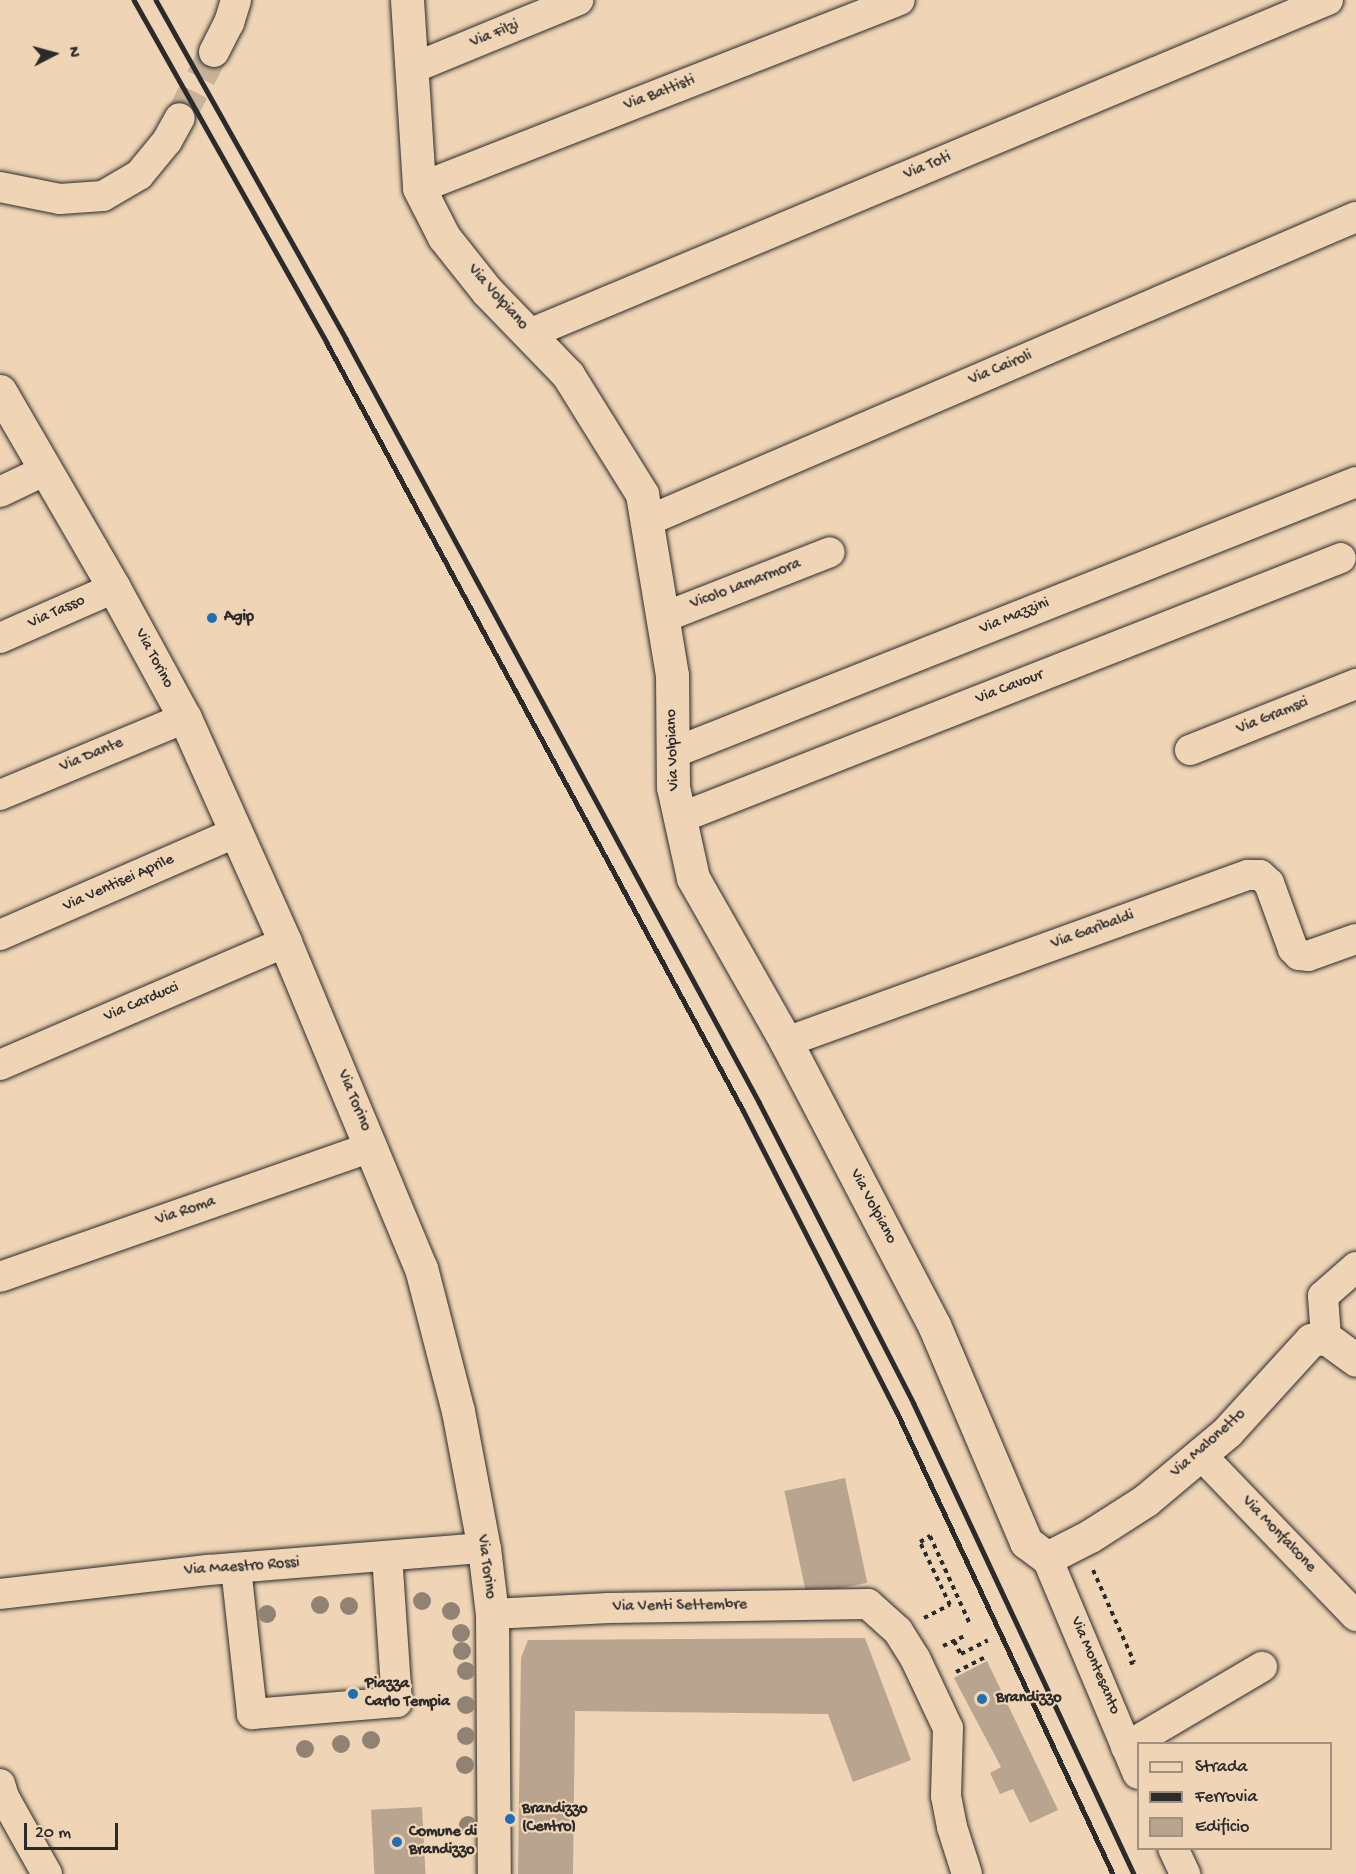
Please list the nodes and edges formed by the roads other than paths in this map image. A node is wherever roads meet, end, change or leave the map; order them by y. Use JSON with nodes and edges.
{"nodes":[{"id":1,"x":236,"y":0,"type":"edge"},
{"id":2,"x":407,"y":0,"type":"edge"},
{"id":3,"x":578,"y":0,"type":"edge"},
{"id":4,"x":900,"y":0,"type":"edge"},
{"id":5,"x":1328,"y":0,"type":"edge"},
{"id":6,"x":214,"y":52,"type":"tunnel mouth"},
{"id":7,"x":411,"y":69,"type":"junction"},
{"id":8,"x":180,"y":118,"type":"tunnel mouth"},
{"id":9,"x":0,"y":187,"type":"edge"},
{"id":10,"x":419,"y":188,"type":"junction"},
{"id":11,"x":1356,"y":218,"type":"edge"},
{"id":12,"x":529,"y":334,"type":"junction"},
{"id":13,"x":0,"y":391,"type":"edge"},
{"id":14,"x":46,"y":470,"type":"junction"},
{"id":15,"x":1356,"y":482,"type":"edge"},
{"id":16,"x":0,"y":492,"type":"edge"},
{"id":17,"x":646,"y":521,"type":"junction"},
{"id":18,"x":830,"y":552,"type":"dead end"},
{"id":19,"x":1341,"y":558,"type":"dead end"},
{"id":20,"x":114,"y":588,"type":"junction"},
{"id":21,"x":663,"y":618,"type":"junction"},
{"id":22,"x":0,"y":638,"type":"edge"},
{"id":23,"x":1356,"y":684,"type":"edge"},
{"id":24,"x":184,"y":718,"type":"junction"},
{"id":25,"x":1190,"y":750,"type":"dead end"},
{"id":26,"x":673,"y":753,"type":"junction"},
{"id":27,"x":0,"y":795,"type":"edge"},
{"id":28,"x":680,"y":818,"type":"junction"},
{"id":29,"x":237,"y":832,"type":"junction"},
{"id":30,"x":0,"y":935,"type":"edge"},
{"id":31,"x":1356,"y":939,"type":"edge"},
{"id":32,"x":285,"y":942,"type":"junction"},
{"id":33,"x":786,"y":1042,"type":"junction"},
{"id":34,"x":0,"y":1065,"type":"edge"},
{"id":35,"x":372,"y":1147,"type":"junction"},
{"id":36,"x":1356,"y":1267,"type":"edge"},
{"id":37,"x":0,"y":1277,"type":"edge"},
{"id":38,"x":1326,"y":1338,"type":"junction"},
{"id":39,"x":1356,"y":1360,"type":"edge"},
{"id":40,"x":1200,"y":1454,"type":"junction"},
{"id":41,"x":484,"y":1548,"type":"junction"},
{"id":42,"x":387,"y":1557,"type":"junction"},
{"id":43,"x":1047,"y":1558,"type":"junction"},
{"id":44,"x":236,"y":1568,"type":"junction"},
{"id":45,"x":0,"y":1594,"type":"edge"},
{"id":46,"x":492,"y":1614,"type":"junction"},
{"id":47,"x":1356,"y":1616,"type":"edge"},
{"id":48,"x":1262,"y":1667,"type":"dead end"},
{"id":49,"x":1126,"y":1746,"type":"junction"},
{"id":50,"x":1137,"y":1772,"type":"edge"},
{"id":51,"x":0,"y":1784,"type":"edge"},
{"id":52,"x":1174,"y":1850,"type":"edge"},
{"id":53,"x":47,"y":1874,"type":"edge"},
{"id":54,"x":495,"y":1874,"type":"edge"},
{"id":55,"x":967,"y":1874,"type":"edge"},
{"id":56,"x":1185,"y":1874,"type":"edge"}],
"edges":[{"from":1,"to":6,"type":"street"},
{"from":2,"to":7,"type":"street","name":"Via Volpiano"},
{"from":3,"to":7,"type":"street","name":"Via Filzi"},
{"from":4,"to":10,"type":"street","name":"Via Battisti"},
{"from":5,"to":12,"type":"street","name":"Via Toti"},
{"from":7,"to":10,"type":"street","name":"Via Volpiano"},
{"from":8,"to":9,"type":"street"},
{"from":10,"to":12,"type":"street","name":"Via Volpiano"},
{"from":11,"to":17,"type":"street","name":"Via Cairoli"},
{"from":12,"to":17,"type":"street","name":"Via Volpiano"},
{"from":13,"to":14,"type":"street","name":"Via Torino"},
{"from":14,"to":16,"type":"street"},
{"from":14,"to":20,"type":"street","name":"Via Torino"},
{"from":15,"to":26,"type":"street","name":"Via Mazzini"},
{"from":17,"to":21,"type":"street","name":"Via Volpiano"},
{"from":18,"to":21,"type":"street","name":"Vicolo Lamarmora"},
{"from":19,"to":28,"type":"street","name":"Via Cavour"},
{"from":20,"to":22,"type":"street","name":"Via Tasso"},
{"from":20,"to":24,"type":"street","name":"Via Torino"},
{"from":21,"to":26,"type":"street","name":"Via Volpiano"},
{"from":23,"to":25,"type":"street","name":"Via Gramsci"},
{"from":24,"to":27,"type":"street","name":"Via Dante"},
{"from":24,"to":29,"type":"street","name":"Via Torino"},
{"from":26,"to":28,"type":"street","name":"Via Volpiano"},
{"from":28,"to":33,"type":"street","name":"Via Volpiano"},
{"from":29,"to":30,"type":"street","name":"Via Ventisei Aprile"},
{"from":29,"to":32,"type":"street","name":"Via Torino"},
{"from":31,"to":33,"type":"street","name":"Via Garibaldi"},
{"from":32,"to":34,"type":"street","name":"Via Carducci"},
{"from":32,"to":35,"type":"street","name":"Via Torino"},
{"from":33,"to":43,"type":"street","name":"Via Volpiano"},
{"from":35,"to":37,"type":"street","name":"Via Roma"},
{"from":35,"to":41,"type":"street","name":"Via Torino"},
{"from":36,"to":38,"type":"street"},
{"from":38,"to":39,"type":"street"},
{"from":38,"to":40,"type":"street","name":"Via Malonetto"},
{"from":40,"to":43,"type":"street","name":"Via Malonetto"},
{"from":40,"to":47,"type":"street","name":"Via Monfalcone"},
{"from":41,"to":42,"type":"street","name":"Via Maestro Rossi"},
{"from":41,"to":46,"type":"street","name":"Via Torino"},
{"from":42,"to":44,"type":"street","name":"Via Maestro Rossi"},
{"from":42,"to":44,"type":"street"},
{"from":43,"to":49,"type":"street","name":"Via Montesanto"},
{"from":44,"to":45,"type":"street","name":"Via Maestro Rossi"},
{"from":46,"to":54,"type":"street","name":"Via Torino"},
{"from":46,"to":55,"type":"street","name":"Via Venti Settembre"},
{"from":48,"to":49,"type":"street"},
{"from":49,"to":50,"type":"street","name":"Via Montesanto"},
{"from":51,"to":53,"type":"street"},
{"from":52,"to":56,"type":"street"}]}
